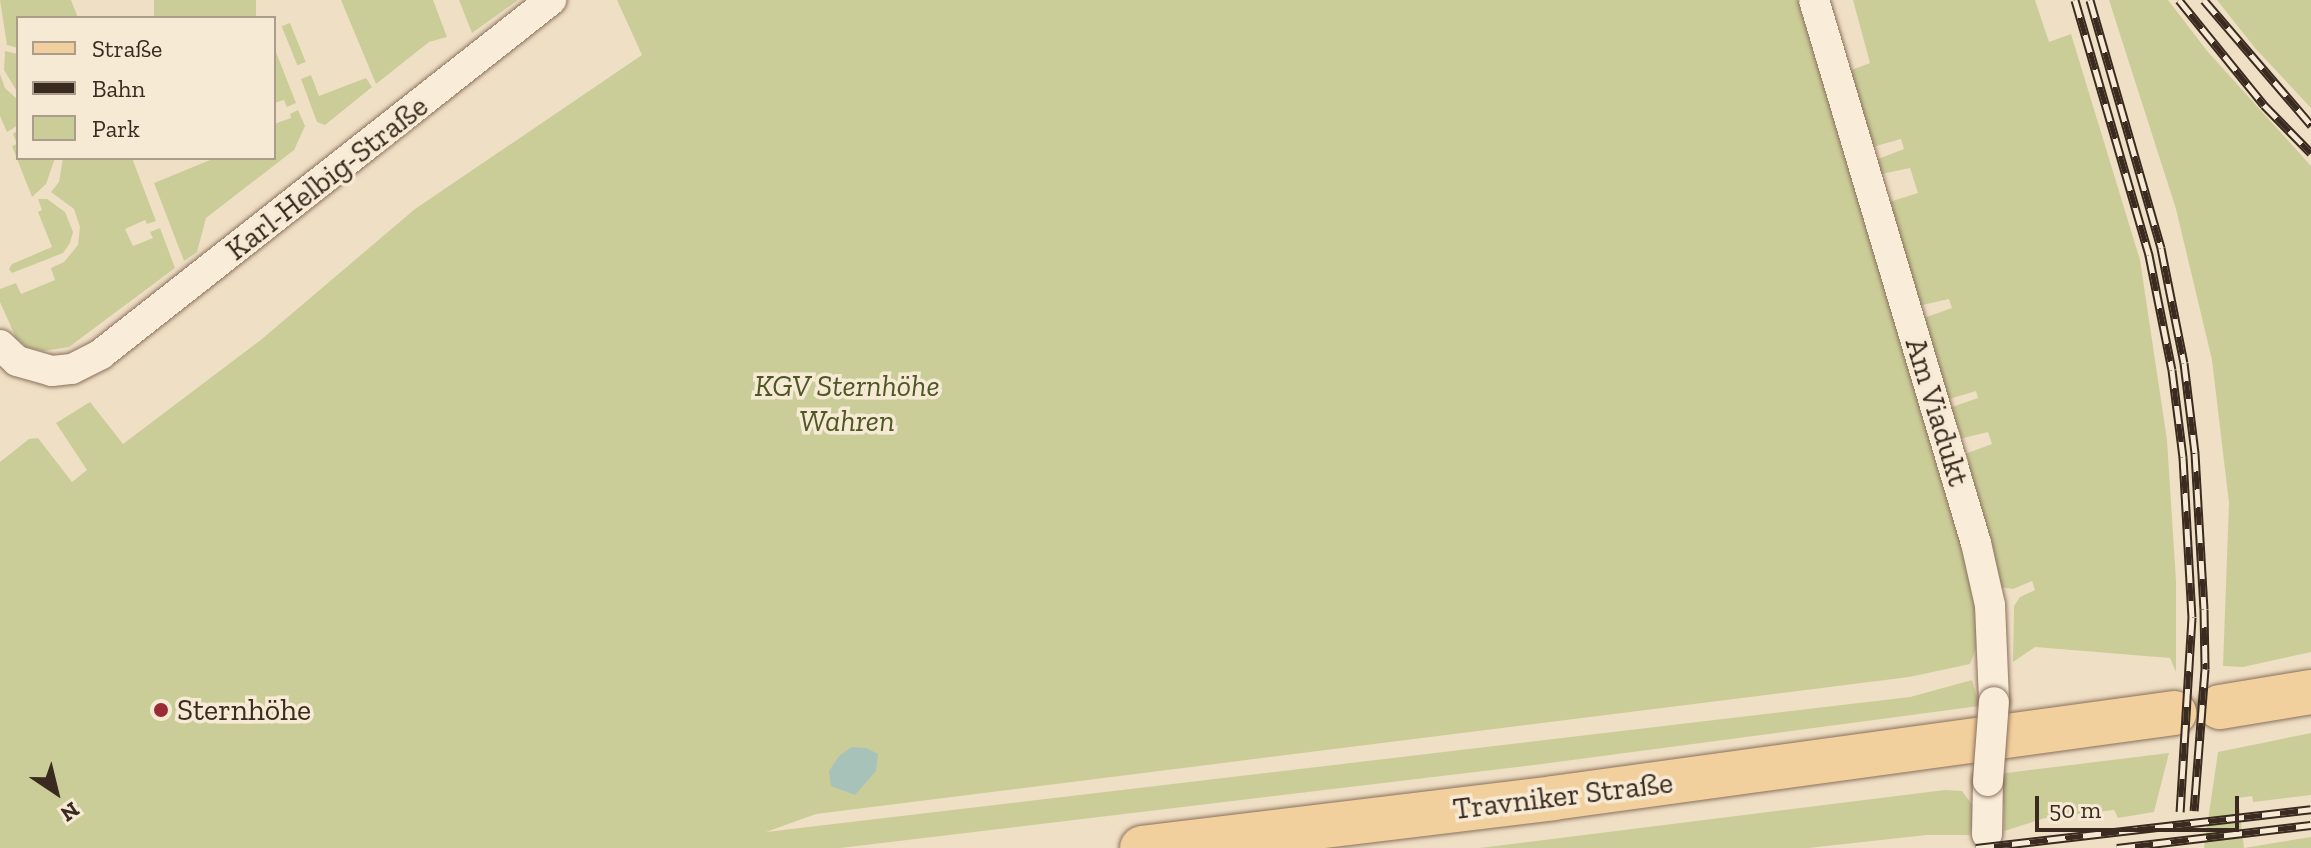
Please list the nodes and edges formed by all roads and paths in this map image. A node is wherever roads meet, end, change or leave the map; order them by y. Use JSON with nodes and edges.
{"nodes":[{"id":1,"x":551,"y":0,"type":"edge"},
{"id":2,"x":1814,"y":0,"type":"edge"},
{"id":3,"x":0,"y":345,"type":"edge"},
{"id":4,"x":2311,"y":692,"type":"edge"},
{"id":5,"x":2220,"y":707,"type":"dead end"},
{"id":6,"x":2174,"y":713,"type":"dead end"},
{"id":7,"x":1991,"y":740,"type":"junction"},
{"id":8,"x":1987,"y":834,"type":"dead end"},
{"id":9,"x":1142,"y":848,"type":"edge"}],
"edges":[{"from":1,"to":3,"type":"street","name":"Karl-Helbig-Straße"},
{"from":2,"to":7,"type":"street","name":"Am Viadukt"},
{"from":4,"to":5,"type":"main road"},
{"from":6,"to":7,"type":"main road","name":"Travniker Straße"},
{"from":7,"to":8,"type":"street","name":"Am Viadukt"},
{"from":7,"to":9,"type":"main road","name":"Travniker Straße"}]}
